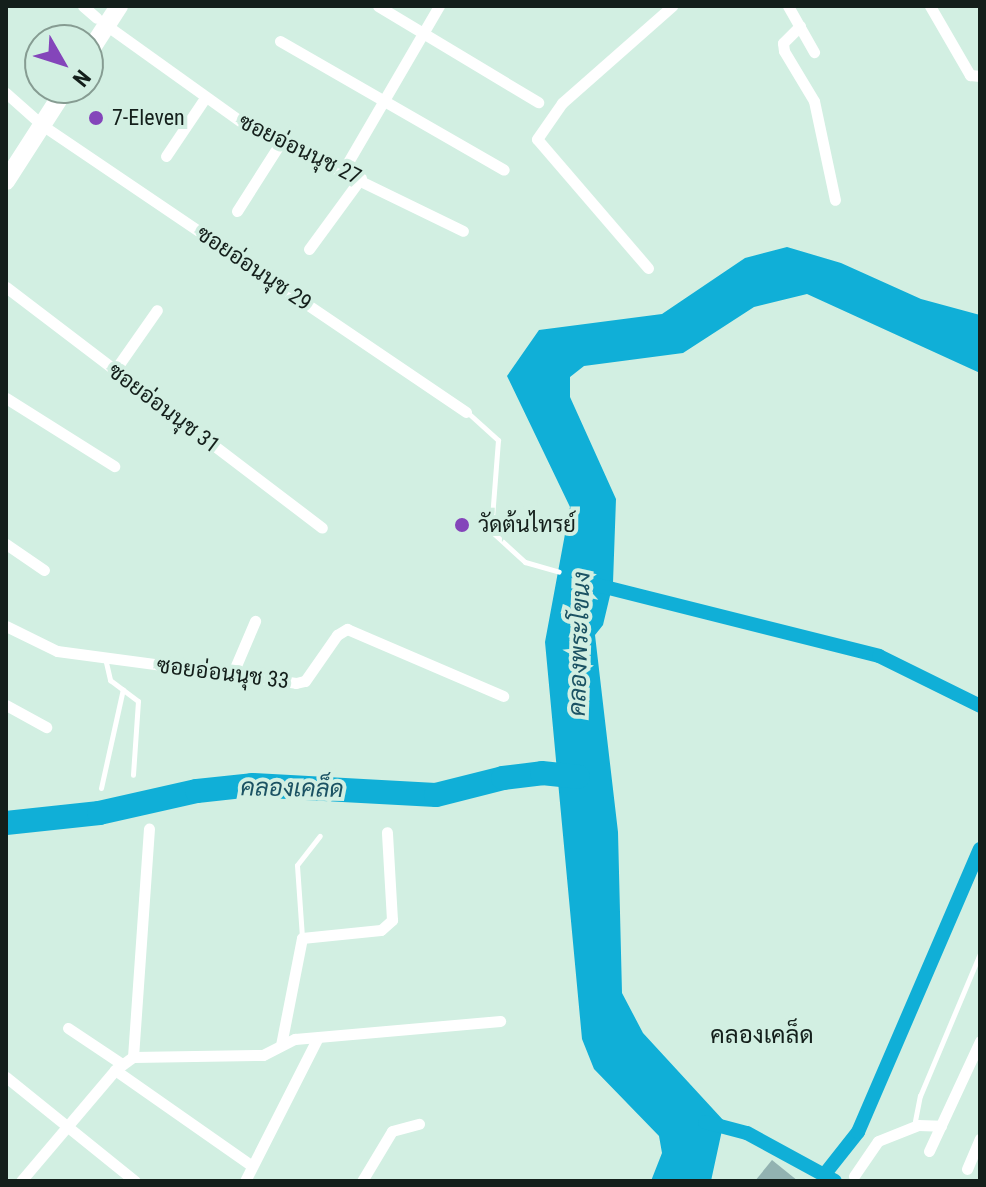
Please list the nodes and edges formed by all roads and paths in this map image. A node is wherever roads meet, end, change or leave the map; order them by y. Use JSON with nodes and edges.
{"nodes":[{"id":1,"x":119,"y":6,"type":"edge"},
{"id":2,"x":378,"y":6,"type":"edge"},
{"id":3,"x":439,"y":6,"type":"edge"},
{"id":4,"x":672,"y":6,"type":"edge"},
{"id":5,"x":788,"y":6,"type":"edge"},
{"id":6,"x":933,"y":7,"type":"edge"},
{"id":7,"x":98,"y":14,"type":"edge"},
{"id":8,"x":800,"y":26,"type":"junction"},
{"id":9,"x":424,"y":33,"type":"junction"},
{"id":10,"x":280,"y":41,"type":"dead end"},
{"id":11,"x":814,"y":52,"type":"dead end"},
{"id":12,"x":980,"y":76,"type":"edge"},
{"id":13,"x":6,"y":93,"type":"edge"},
{"id":14,"x":205,"y":98,"type":"junction"},
{"id":15,"x":538,"y":102,"type":"dead end"},
{"id":16,"x":385,"y":103,"type":"junction"},
{"id":17,"x":45,"y":104,"type":"edge"},
{"id":18,"x":52,"y":104,"type":"edge"},
{"id":19,"x":38,"y":121,"type":"junction"},
{"id":20,"x":281,"y":142,"type":"junction"},
{"id":21,"x":166,"y":156,"type":"dead end"},
{"id":22,"x":6,"y":158,"type":"edge"},
{"id":23,"x":344,"y":169,"type":"junction"},
{"id":24,"x":504,"y":170,"type":"dead end"},
{"id":25,"x":361,"y":178,"type":"junction"},
{"id":26,"x":6,"y":181,"type":"edge"},
{"id":27,"x":835,"y":200,"type":"dead end"},
{"id":28,"x":237,"y":211,"type":"dead end"},
{"id":29,"x":463,"y":231,"type":"dead end"},
{"id":30,"x":309,"y":249,"type":"dead end"},
{"id":31,"x":648,"y":268,"type":"dead end"},
{"id":32,"x":6,"y":287,"type":"edge"},
{"id":33,"x":157,"y":310,"type":"dead end"},
{"id":34,"x":115,"y":370,"type":"junction"},
{"id":35,"x":6,"y":398,"type":"edge"},
{"id":36,"x":466,"y":412,"type":"joint"},
{"id":37,"x":114,"y":466,"type":"dead end"},
{"id":38,"x":322,"y":528,"type":"dead end"},
{"id":39,"x":6,"y":544,"type":"edge"},
{"id":40,"x":44,"y":570,"type":"dead end"},
{"id":41,"x":558,"y":572,"type":"dead end"},
{"id":42,"x":255,"y":621,"type":"dead end"},
{"id":43,"x":6,"y":626,"type":"edge"},
{"id":44,"x":105,"y":658,"type":"junction"},
{"id":45,"x":232,"y":675,"type":"junction"},
{"id":46,"x":123,"y":689,"type":"junction"},
{"id":47,"x":503,"y":696,"type":"dead end"},
{"id":48,"x":6,"y":705,"type":"edge"},
{"id":49,"x":46,"y":727,"type":"dead end"},
{"id":50,"x":133,"y":775,"type":"dead end"},
{"id":51,"x":101,"y":788,"type":"dead end"},
{"id":52,"x":149,"y":829,"type":"dead end"},
{"id":53,"x":387,"y":832,"type":"dead end"},
{"id":54,"x":320,"y":836,"type":"dead end"},
{"id":55,"x":302,"y":938,"type":"junction"},
{"id":56,"x":980,"y":953,"type":"edge"},
{"id":57,"x":500,"y":1021,"type":"dead end"},
{"id":58,"x":68,"y":1028,"type":"dead end"},
{"id":59,"x":318,"y":1037,"type":"junction"},
{"id":60,"x":980,"y":1041,"type":"edge"},
{"id":61,"x":281,"y":1045,"type":"junction"},
{"id":62,"x":123,"y":1064,"type":"junction"},
{"id":63,"x":6,"y":1077,"type":"edge"},
{"id":64,"x":419,"y":1124,"type":"dead end"},
{"id":65,"x":72,"y":1126,"type":"junction"},
{"id":66,"x":914,"y":1126,"type":"junction"},
{"id":67,"x":941,"y":1126,"type":"junction"},
{"id":68,"x":980,"y":1139,"type":"edge"},
{"id":69,"x":929,"y":1151,"type":"dead end"},
{"id":70,"x":252,"y":1166,"type":"junction"},
{"id":71,"x":967,"y":1169,"type":"dead end"},
{"id":72,"x":854,"y":1176,"type":"dead end"},
{"id":73,"x":21,"y":1181,"type":"edge"},
{"id":74,"x":135,"y":1181,"type":"edge"},
{"id":75,"x":245,"y":1181,"type":"edge"},
{"id":76,"x":362,"y":1181,"type":"edge"}],
"edges":[{"from":1,"to":7,"type":"main road"},
{"from":2,"to":9,"type":"street"},
{"from":3,"to":9,"type":"street"},
{"from":4,"to":31,"type":"street"},
{"from":5,"to":8,"type":"street"},
{"from":6,"to":12,"type":"street"},
{"from":7,"to":14,"type":"street","name":"ซอยอ่อนนุช 27"},
{"from":8,"to":11,"type":"street"},
{"from":8,"to":27,"type":"street"},
{"from":9,"to":15,"type":"street"},
{"from":9,"to":16,"type":"street"},
{"from":10,"to":16,"type":"street"},
{"from":13,"to":19,"type":"street","name":"ซอยอ่อนนุช 29"},
{"from":14,"to":20,"type":"street","name":"ซอยอ่อนนุช 27"},
{"from":14,"to":21,"type":"street"},
{"from":16,"to":23,"type":"street"},
{"from":16,"to":24,"type":"street"},
{"from":17,"to":19,"type":"main road"},
{"from":18,"to":19,"type":"main road"},
{"from":19,"to":22,"type":"main road"},
{"from":19,"to":26,"type":"main road"},
{"from":19,"to":36,"type":"street","name":"ซอยอ่อนนุช 29"},
{"from":20,"to":23,"type":"street","name":"ซอยอ่อนนุช 27"},
{"from":20,"to":28,"type":"street"},
{"from":23,"to":25,"type":"street","name":"ซอยอ่อนนุช 27"},
{"from":25,"to":29,"type":"street","name":"ซอยอ่อนนุช 27"},
{"from":25,"to":30,"type":"street"},
{"from":32,"to":34,"type":"street","name":"ซอยอ่อนนุช 31"},
{"from":33,"to":34,"type":"street"},
{"from":34,"to":38,"type":"street","name":"ซอยอ่อนนุช 31"},
{"from":35,"to":37,"type":"street"},
{"from":36,"to":41,"type":"lane"},
{"from":39,"to":40,"type":"street"},
{"from":42,"to":45,"type":"street"},
{"from":43,"to":44,"type":"street","name":"ซอยอ่อนนุช 33"},
{"from":44,"to":45,"type":"street","name":"ซอยอ่อนนุช 33"},
{"from":44,"to":46,"type":"lane"},
{"from":45,"to":47,"type":"street","name":"ซอยอ่อนนุช 33"},
{"from":46,"to":50,"type":"lane"},
{"from":46,"to":51,"type":"lane"},
{"from":48,"to":49,"type":"street"},
{"from":52,"to":62,"type":"street"},
{"from":53,"to":55,"type":"street"},
{"from":54,"to":55,"type":"lane"},
{"from":55,"to":61,"type":"street"},
{"from":56,"to":66,"type":"lane"},
{"from":57,"to":59,"type":"street"},
{"from":58,"to":62,"type":"street"},
{"from":59,"to":61,"type":"street"},
{"from":59,"to":70,"type":"street"},
{"from":60,"to":67,"type":"street"},
{"from":61,"to":62,"type":"street"},
{"from":62,"to":65,"type":"street"},
{"from":62,"to":70,"type":"street"},
{"from":63,"to":65,"type":"street"},
{"from":64,"to":76,"type":"street"},
{"from":65,"to":73,"type":"street"},
{"from":65,"to":74,"type":"street"},
{"from":66,"to":67,"type":"street"},
{"from":66,"to":72,"type":"street"},
{"from":67,"to":69,"type":"street"},
{"from":68,"to":71,"type":"street"},
{"from":70,"to":75,"type":"street"}]}
